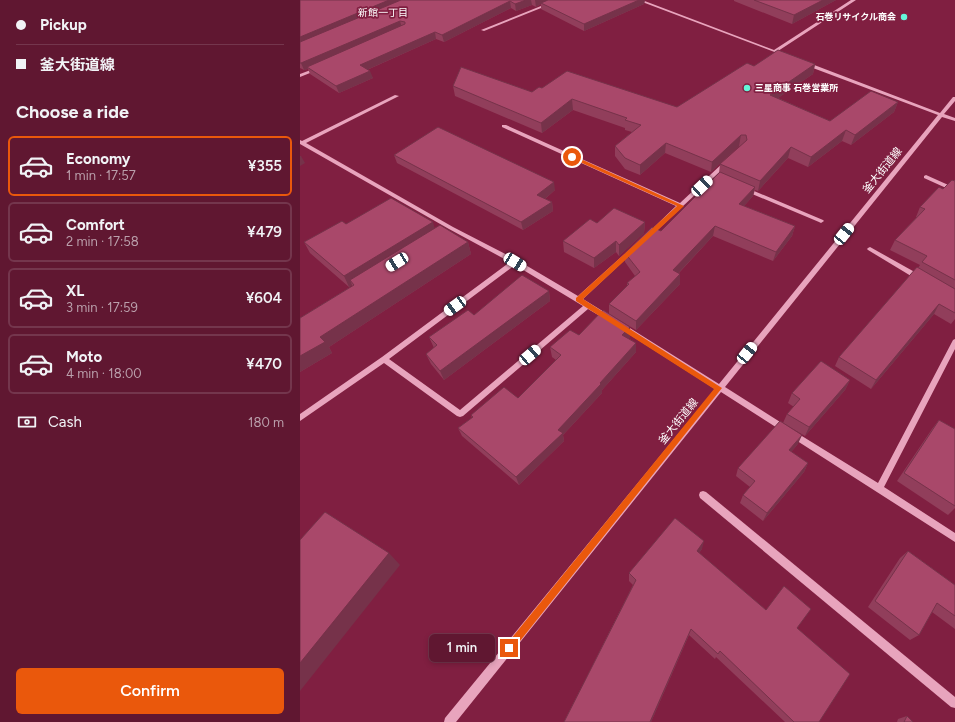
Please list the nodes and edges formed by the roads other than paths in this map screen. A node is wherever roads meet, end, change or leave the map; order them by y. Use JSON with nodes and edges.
{"nodes":[{"id":1,"x":558,"y":0,"type":"edge"},
{"id":2,"x":639,"y":0,"type":"edge"},
{"id":3,"x":652,"y":0,"type":"edge"},
{"id":4,"x":854,"y":0,"type":"edge"},
{"id":5,"x":646,"y":3,"type":"junction"},
{"id":6,"x":483,"y":30,"type":"dead end"},
{"id":7,"x":775,"y":52,"type":"junction"},
{"id":8,"x":790,"y":57,"type":"edge"},
{"id":9,"x":804,"y":62,"type":"edge"},
{"id":10,"x":321,"y":67,"type":"edge"},
{"id":11,"x":300,"y":76,"type":"edge"},
{"id":12,"x":397,"y":96,"type":"dead end"},
{"id":13,"x":955,"y":98,"type":"edge"},
{"id":14,"x":941,"y":115,"type":"junction"},
{"id":15,"x":955,"y":120,"type":"edge"},
{"id":16,"x":504,"y":126,"type":"dead end"},
{"id":17,"x":301,"y":142,"type":"edge"},
{"id":18,"x":732,"y":157,"type":"edge"},
{"id":19,"x":712,"y":176,"type":"junction"},
{"id":20,"x":926,"y":177,"type":"dead end"},
{"id":21,"x":720,"y":179,"type":"edge"},
{"id":22,"x":741,"y":188,"type":"edge"},
{"id":23,"x":955,"y":190,"type":"edge"},
{"id":24,"x":681,"y":206,"type":"junction"},
{"id":25,"x":821,"y":221,"type":"dead end"},
{"id":26,"x":451,"y":228,"type":"junction"},
{"id":27,"x":444,"y":232,"type":"edge"},
{"id":28,"x":641,"y":242,"type":"edge"},
{"id":29,"x":635,"y":247,"type":"edge"},
{"id":30,"x":870,"y":249,"type":"dead end"},
{"id":31,"x":515,"y":262,"type":"junction"},
{"id":32,"x":922,"y":279,"type":"edge"},
{"id":33,"x":578,"y":300,"type":"junction"},
{"id":34,"x":588,"y":305,"type":"junction"},
{"id":35,"x":955,"y":342,"type":"edge"},
{"id":36,"x":384,"y":359,"type":"junction"},
{"id":37,"x":718,"y":388,"type":"junction"},
{"id":38,"x":300,"y":418,"type":"edge"},
{"id":39,"x":879,"y":488,"type":"junction"},
{"id":40,"x":703,"y":495,"type":"dead end"},
{"id":41,"x":955,"y":538,"type":"edge"},
{"id":42,"x":955,"y":703,"type":"edge"},
{"id":43,"x":449,"y":722,"type":"edge"}],
"edges":[{"from":1,"to":6,"type":"street"},
{"from":2,"to":5,"type":"street"},
{"from":3,"to":5,"type":"street"},
{"from":4,"to":7,"type":"street"},
{"from":5,"to":7,"type":"street"},
{"from":7,"to":8,"type":"street"},
{"from":9,"to":14,"type":"street"},
{"from":10,"to":11,"type":"street"},
{"from":12,"to":17,"type":"street"},
{"from":13,"to":14,"type":"street","name":"釜大街道線"},
{"from":14,"to":15,"type":"street"},
{"from":14,"to":37,"type":"street","name":"釜大街道線"},
{"from":16,"to":24,"type":"street"},
{"from":17,"to":26,"type":"street"},
{"from":18,"to":19,"type":"street"},
{"from":19,"to":21,"type":"street"},
{"from":19,"to":24,"type":"street"},
{"from":20,"to":23,"type":"street"},
{"from":22,"to":25,"type":"street"},
{"from":24,"to":28,"type":"street"},
{"from":26,"to":27,"type":"street"},
{"from":26,"to":31,"type":"street"},
{"from":29,"to":33,"type":"street"},
{"from":30,"to":32,"type":"street"},
{"from":31,"to":33,"type":"street"},
{"from":31,"to":36,"type":"street"},
{"from":33,"to":34,"type":"street"},
{"from":34,"to":36,"type":"street"},
{"from":34,"to":37,"type":"street"},
{"from":35,"to":39,"type":"street"},
{"from":36,"to":38,"type":"street"},
{"from":37,"to":39,"type":"street"},
{"from":37,"to":43,"type":"street","name":"釜大街道線"},
{"from":39,"to":41,"type":"street"},
{"from":40,"to":42,"type":"street"}]}
